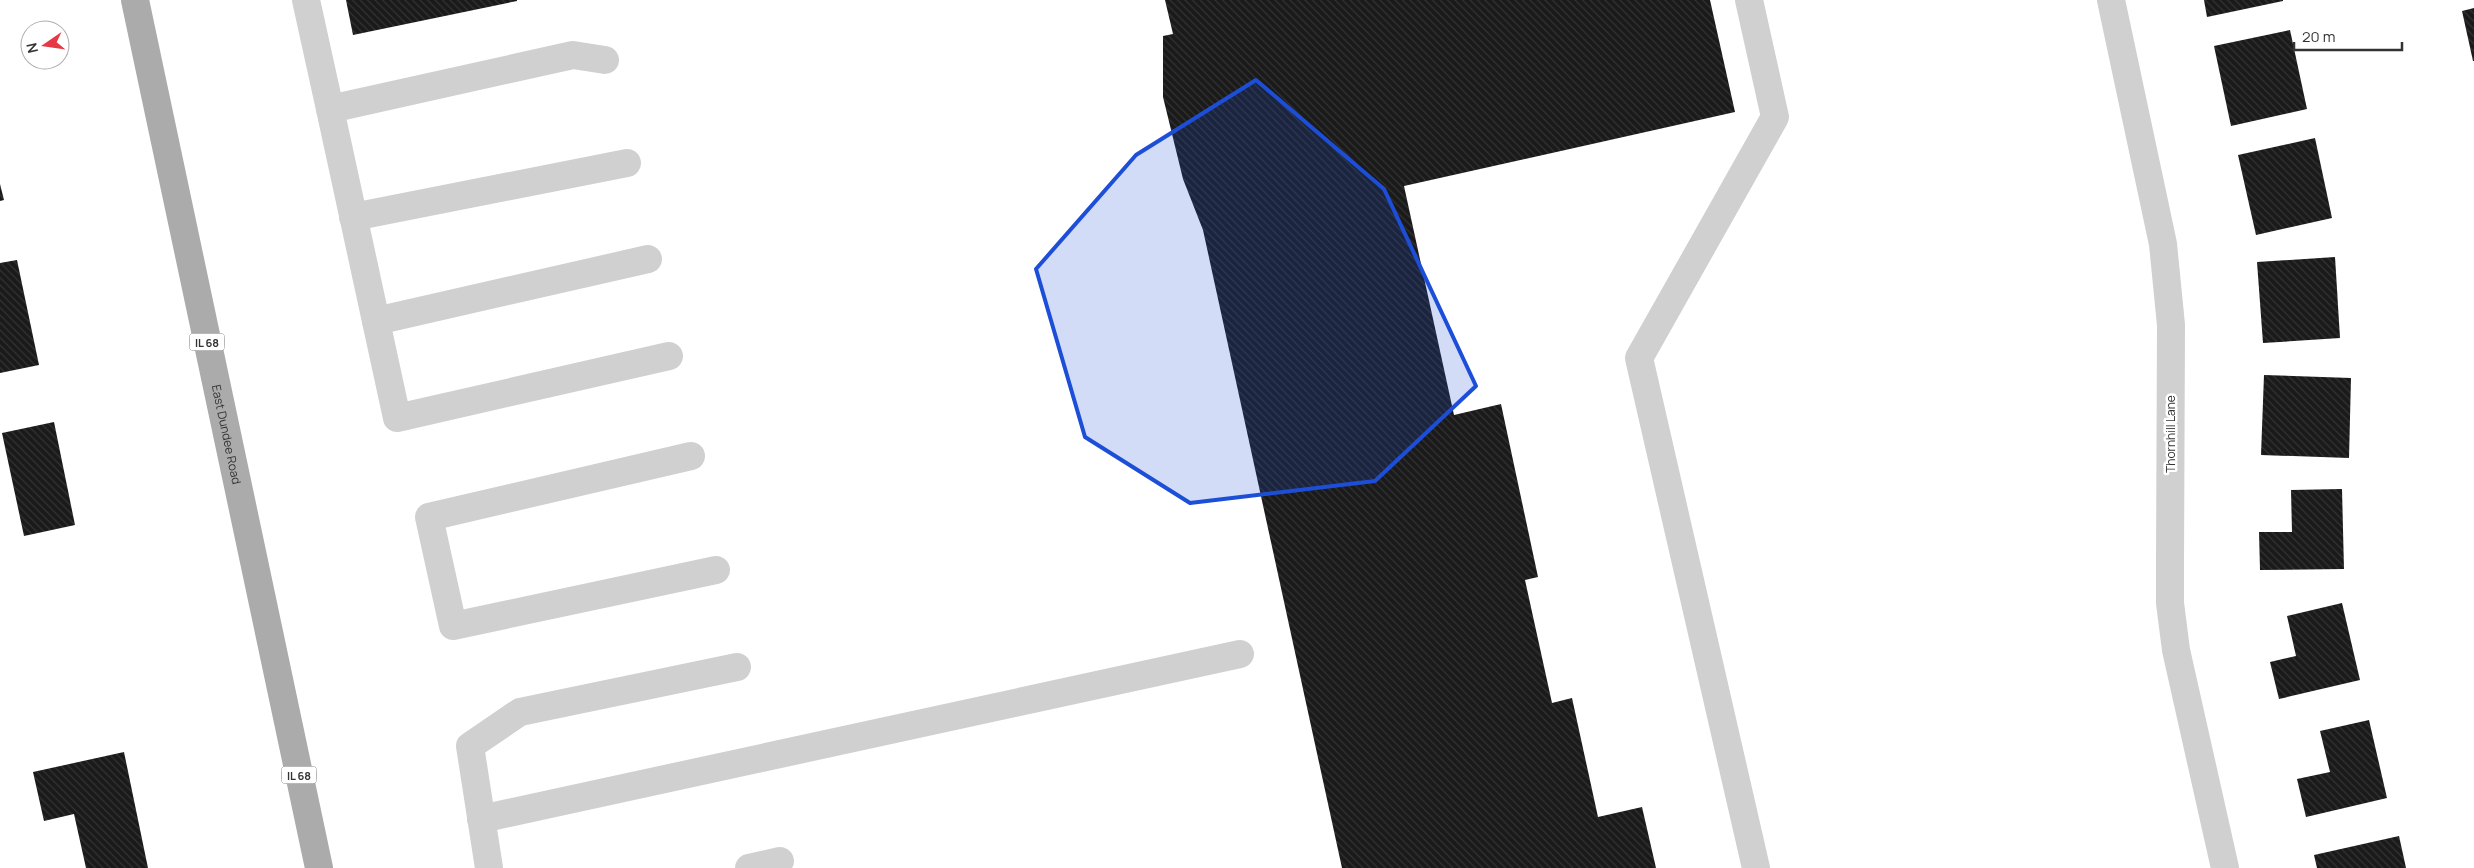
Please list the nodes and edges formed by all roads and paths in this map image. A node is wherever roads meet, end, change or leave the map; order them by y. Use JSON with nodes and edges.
{"nodes":[{"id":1,"x":135,"y":0,"type":"edge"},
{"id":2,"x":306,"y":0,"type":"edge"},
{"id":3,"x":1749,"y":0,"type":"edge"},
{"id":4,"x":2111,"y":0,"type":"edge"},
{"id":5,"x":604,"y":60,"type":"dead end"},
{"id":6,"x":330,"y":109,"type":"junction"},
{"id":7,"x":627,"y":163,"type":"dead end"},
{"id":8,"x":354,"y":217,"type":"junction"},
{"id":9,"x":648,"y":259,"type":"dead end"},
{"id":10,"x":376,"y":321,"type":"junction"},
{"id":11,"x":669,"y":356,"type":"dead end"},
{"id":12,"x":691,"y":456,"type":"dead end"},
{"id":13,"x":716,"y":570,"type":"dead end"},
{"id":14,"x":1240,"y":654,"type":"dead end"},
{"id":15,"x":737,"y":667,"type":"dead end"},
{"id":16,"x":481,"y":819,"type":"junction"},
{"id":17,"x":780,"y":861,"type":"dead end"},
{"id":18,"x":319,"y":868,"type":"edge"},
{"id":19,"x":489,"y":868,"type":"edge"},
{"id":20,"x":749,"y":868,"type":"edge"},
{"id":21,"x":1756,"y":868,"type":"edge"},
{"id":22,"x":2225,"y":868,"type":"edge"}],
"edges":[{"from":1,"to":18,"type":"main road","name":"East Dundee Road","number":"IL 68"},
{"from":2,"to":6,"type":"street"},
{"from":3,"to":21,"type":"street"},
{"from":4,"to":22,"type":"street","name":"Thornhill Lane"},
{"from":5,"to":6,"type":"street"},
{"from":6,"to":8,"type":"street"},
{"from":7,"to":8,"type":"street"},
{"from":8,"to":10,"type":"street"},
{"from":9,"to":10,"type":"street"},
{"from":10,"to":11,"type":"street"},
{"from":12,"to":13,"type":"street"},
{"from":14,"to":16,"type":"street"},
{"from":15,"to":16,"type":"street"},
{"from":16,"to":19,"type":"street"},
{"from":17,"to":20,"type":"street"}]}
